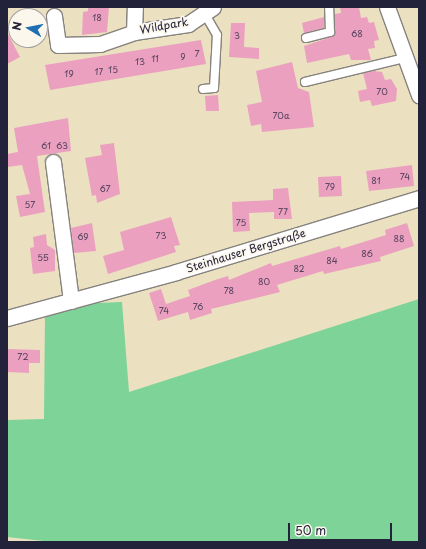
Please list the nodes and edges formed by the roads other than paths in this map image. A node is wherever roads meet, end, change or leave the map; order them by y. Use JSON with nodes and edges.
{"nodes":[{"id":1,"x":135,"y":7,"type":"edge"},
{"id":2,"x":329,"y":7,"type":"edge"},
{"id":3,"x":387,"y":7,"type":"edge"},
{"id":4,"x":209,"y":11,"type":"edge"},
{"id":5,"x":54,"y":16,"type":"dead end"},
{"id":6,"x":134,"y":32,"type":"junction"},
{"id":7,"x":306,"y":38,"type":"dead end"},
{"id":8,"x":404,"y":58,"type":"junction"},
{"id":9,"x":305,"y":82,"type":"dead end"},
{"id":10,"x":203,"y":89,"type":"dead end"},
{"id":11,"x":419,"y":95,"type":"edge"},
{"id":12,"x":52,"y":162,"type":"dead end"},
{"id":13,"x":419,"y":198,"type":"edge"},
{"id":14,"x":71,"y":301,"type":"junction"},
{"id":15,"x":7,"y":318,"type":"edge"}],
"edges":[{"from":1,"to":6,"type":"street","name":"Wildpark"},
{"from":2,"to":7,"type":"lane"},
{"from":3,"to":8,"type":"street"},
{"from":4,"to":6,"type":"street","name":"Wildpark"},
{"from":4,"to":10,"type":"lane"},
{"from":5,"to":6,"type":"street","name":"Wildpark"},
{"from":8,"to":9,"type":"lane"},
{"from":8,"to":11,"type":"street"},
{"from":12,"to":14,"type":"street"},
{"from":13,"to":14,"type":"street","name":"Steinhauser Bergstraße"},
{"from":14,"to":15,"type":"street","name":"Steinhauser Bergstraße"}]}
